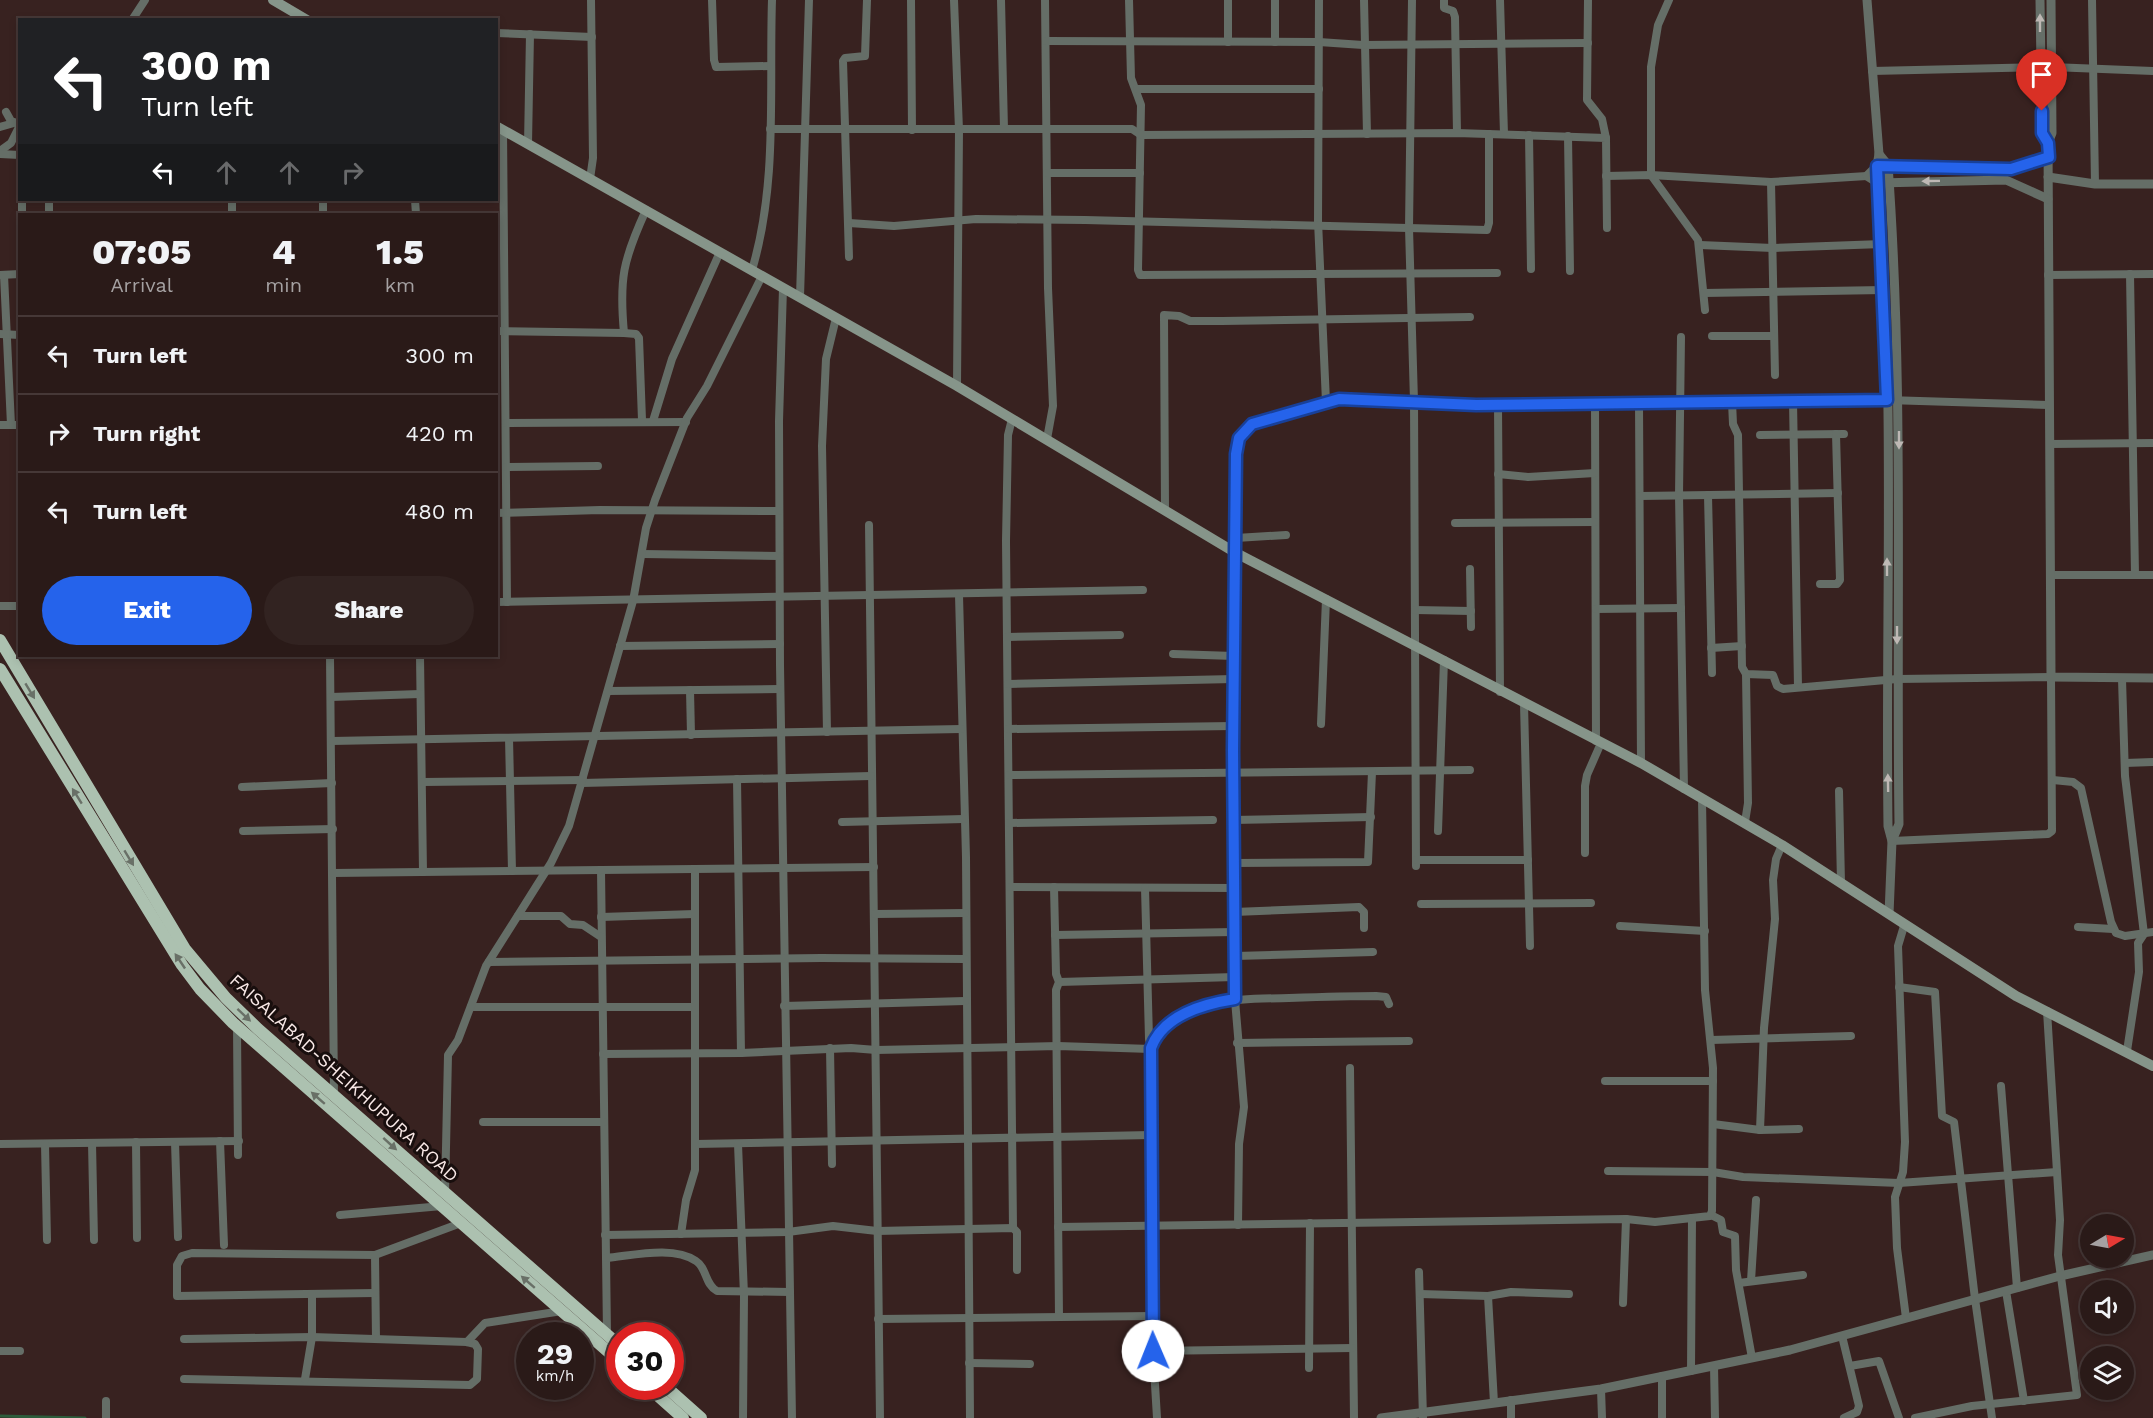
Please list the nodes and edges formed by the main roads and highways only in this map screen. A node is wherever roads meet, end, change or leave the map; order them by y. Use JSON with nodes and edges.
{"nodes":[{"id":1,"x":273,"y":0,"type":"edge"},
{"id":2,"x":304,"y":18,"type":"edge"},
{"id":3,"x":500,"y":128,"type":"edge"},
{"id":4,"x":0,"y":640,"type":"edge"},
{"id":5,"x":0,"y":669,"type":"edge"},
{"id":6,"x":2153,"y":1066,"type":"edge"},
{"id":7,"x":443,"y":1200,"type":"junction"},
{"id":8,"x":606,"y":1333,"type":"edge"},
{"id":9,"x":606,"y":1350,"type":"edge"},
{"id":10,"x":663,"y":1400,"type":"edge"},
{"id":11,"x":681,"y":1400,"type":"edge"},
{"id":12,"x":683,"y":1418,"type":"edge"},
{"id":13,"x":701,"y":1418,"type":"edge"}],
"edges":[{"from":1,"to":2,"type":"main road"},
{"from":3,"to":6,"type":"main road"},
{"from":4,"to":7,"type":"highway","name":"FAISALABAD-SHEIKHUPURA ROAD","one_way":true},
{"from":7,"to":5,"type":"highway","name":"FAISALABAD-SHEIKHUPURA ROAD","one_way":true},
{"from":7,"to":8,"type":"highway","name":"FAISALABAD-SHEIKHUPURA ROAD"},
{"from":9,"to":7,"type":"highway","name":"FAISALABAD-SHEIKHUPURA ROAD","one_way":true},
{"from":10,"to":12,"type":"highway"},
{"from":11,"to":13,"type":"highway"}]}
